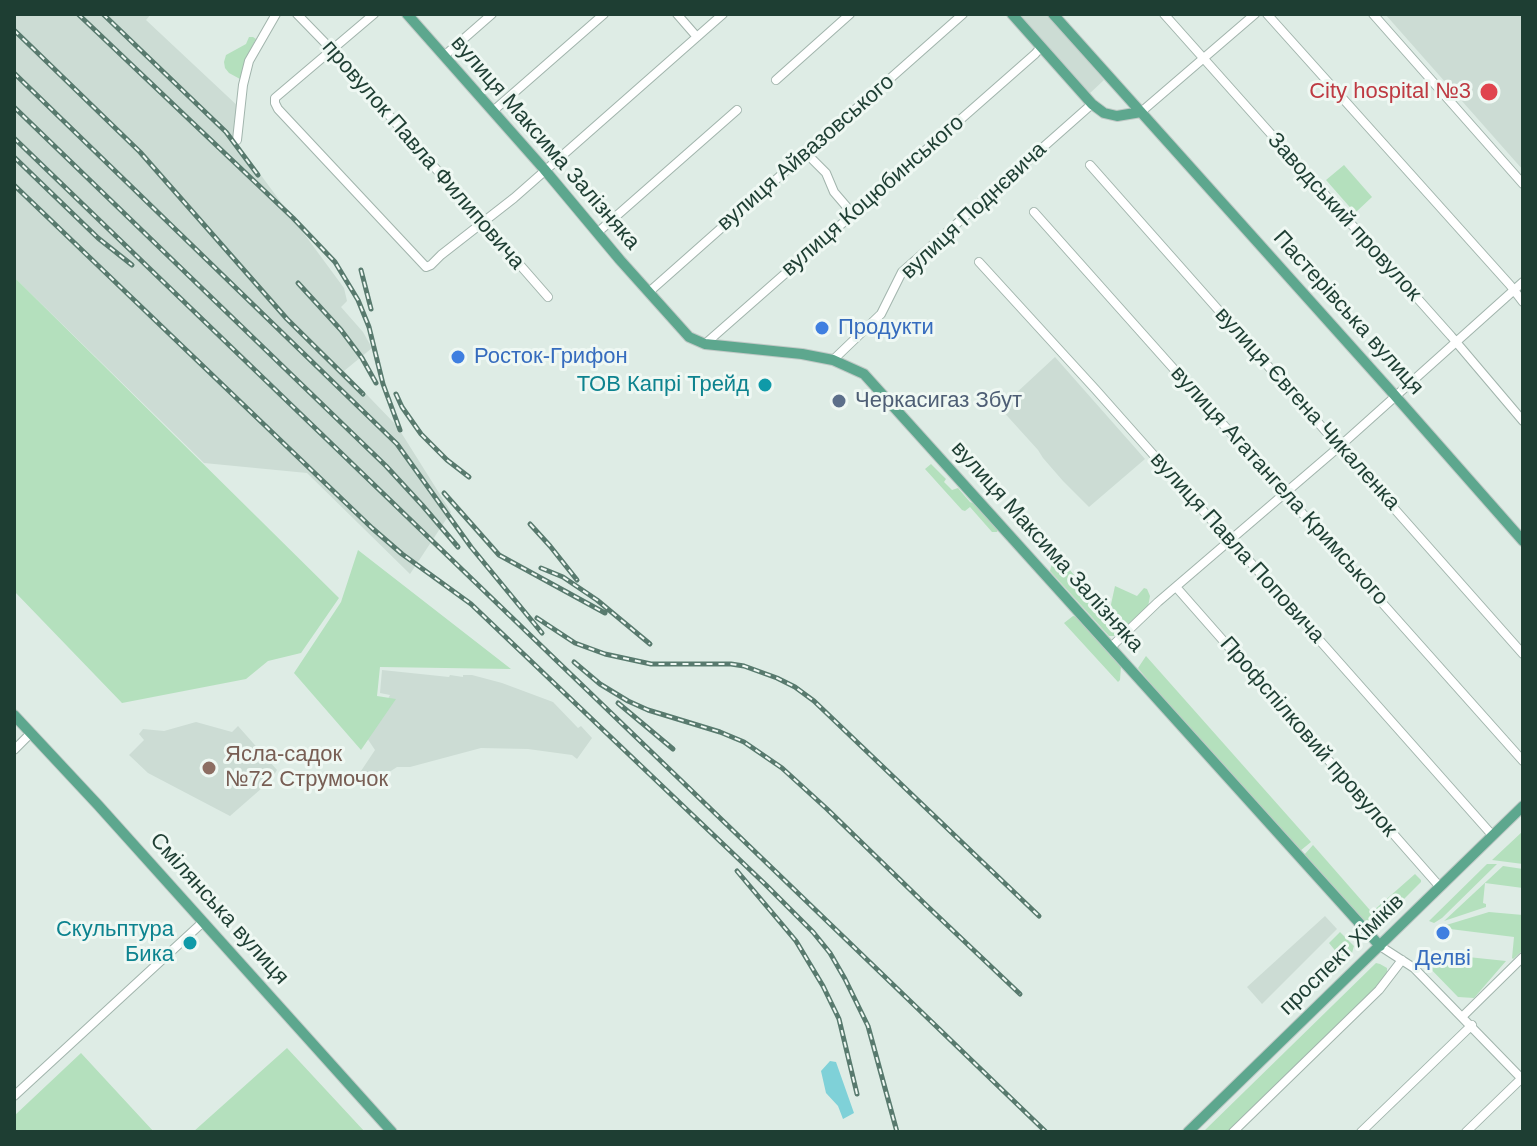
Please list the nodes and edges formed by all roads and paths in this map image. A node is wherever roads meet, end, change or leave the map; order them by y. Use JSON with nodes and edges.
{"nodes":[{"id":1,"x":276,"y":14,"type":"edge"},
{"id":2,"x":297,"y":14,"type":"edge"},
{"id":3,"x":374,"y":14,"type":"edge"},
{"id":4,"x":407,"y":14,"type":"edge"},
{"id":5,"x":492,"y":14,"type":"edge"},
{"id":6,"x":604,"y":14,"type":"edge"},
{"id":7,"x":677,"y":14,"type":"edge"},
{"id":8,"x":723,"y":14,"type":"edge"},
{"id":9,"x":850,"y":14,"type":"edge"},
{"id":10,"x":963,"y":14,"type":"edge"},
{"id":11,"x":1012,"y":14,"type":"edge"},
{"id":12,"x":1053,"y":14,"type":"edge"},
{"id":13,"x":1164,"y":14,"type":"edge"},
{"id":14,"x":1255,"y":14,"type":"edge"},
{"id":15,"x":1267,"y":14,"type":"edge"},
{"id":16,"x":1373,"y":14,"type":"edge"},
{"id":17,"x":697,"y":37,"type":"junction"},
{"id":18,"x":1041,"y":47,"type":"junction"},
{"id":19,"x":332,"y":50,"type":"junction"},
{"id":20,"x":444,"y":56,"type":"junction"},
{"id":21,"x":1203,"y":59,"type":"junction"},
{"id":22,"x":776,"y":80,"type":"dead end"},
{"id":23,"x":1092,"y":104,"type":"junction"},
{"id":24,"x":737,"y":110,"type":"dead end"},
{"id":25,"x":493,"y":111,"type":"junction"},
{"id":26,"x":1141,"y":112,"type":"junction"},
{"id":27,"x":237,"y":140,"type":"dead end"},
{"id":28,"x":806,"y":153,"type":"junction"},
{"id":29,"x":1090,"y":165,"type":"dead end"},
{"id":30,"x":544,"y":169,"type":"junction"},
{"id":31,"x":1523,"y":184,"type":"edge"},
{"id":32,"x":1034,"y":212,"type":"dead end"},
{"id":33,"x":852,"y":213,"type":"junction"},
{"id":34,"x":482,"y":223,"type":"junction"},
{"id":35,"x":597,"y":233,"type":"junction"},
{"id":36,"x":979,"y":262,"type":"dead end"},
{"id":37,"x":1523,"y":282,"type":"edge"},
{"id":38,"x":1513,"y":291,"type":"junction"},
{"id":39,"x":649,"y":292,"type":"junction"},
{"id":40,"x":548,"y":297,"type":"dead end"},
{"id":41,"x":1523,"y":302,"type":"edge"},
{"id":42,"x":1456,"y":343,"type":"junction"},
{"id":43,"x":705,"y":344,"type":"junction"},
{"id":44,"x":833,"y":360,"type":"junction"},
{"id":45,"x":1395,"y":396,"type":"junction"},
{"id":46,"x":1523,"y":421,"type":"edge"},
{"id":47,"x":1340,"y":446,"type":"junction"},
{"id":48,"x":1285,"y":493,"type":"junction"},
{"id":49,"x":1229,"y":540,"type":"junction"},
{"id":50,"x":1523,"y":541,"type":"edge"},
{"id":51,"x":1176,"y":587,"type":"junction"},
{"id":52,"x":1111,"y":647,"type":"junction"},
{"id":53,"x":1523,"y":654,"type":"edge"},
{"id":54,"x":14,"y":715,"type":"edge"},
{"id":55,"x":31,"y":733,"type":"junction"},
{"id":56,"x":14,"y":750,"type":"edge"},
{"id":57,"x":1523,"y":761,"type":"edge"},
{"id":58,"x":1523,"y":806,"type":"edge"},
{"id":59,"x":1493,"y":836,"type":"junction"},
{"id":60,"x":1440,"y":887,"type":"junction"},
{"id":61,"x":203,"y":922,"type":"junction"},
{"id":62,"x":1380,"y":946,"type":"junction"},
{"id":63,"x":1523,"y":957,"type":"edge"},
{"id":64,"x":1402,"y":960,"type":"junction"},
{"id":65,"x":1515,"y":966,"type":"junction"},
{"id":66,"x":1523,"y":974,"type":"edge"},
{"id":67,"x":1462,"y":1017,"type":"junction"},
{"id":68,"x":1472,"y":1025,"type":"junction"},
{"id":69,"x":1522,"y":1079,"type":"edge"},
{"id":70,"x":14,"y":1096,"type":"edge"},
{"id":71,"x":392,"y":1132,"type":"edge"},
{"id":72,"x":1188,"y":1132,"type":"edge"},
{"id":73,"x":1233,"y":1132,"type":"edge"},
{"id":74,"x":1361,"y":1132,"type":"edge"},
{"id":75,"x":1466,"y":1132,"type":"edge"}],
"edges":[{"from":1,"to":27,"type":"street"},
{"from":2,"to":19,"type":"street","name":"провулок Павла Филиповича"},
{"from":3,"to":19,"type":"street"},
{"from":4,"to":20,"type":"main road","name":"вулиця Максима Залізняка"},
{"from":5,"to":20,"type":"street"},
{"from":6,"to":25,"type":"street"},
{"from":7,"to":17,"type":"street"},
{"from":8,"to":17,"type":"street"},
{"from":9,"to":22,"type":"street"},
{"from":10,"to":28,"type":"street","name":"вулиця Айвазовського"},
{"from":11,"to":18,"type":"main road"},
{"from":12,"to":26,"type":"main road","name":"Пастерівська вулиця"},
{"from":13,"to":21,"type":"street","name":"Заводський провулок"},
{"from":14,"to":21,"type":"street"},
{"from":15,"to":38,"type":"street"},
{"from":16,"to":31,"type":"street"},
{"from":17,"to":30,"type":"street"},
{"from":18,"to":23,"type":"main road"},
{"from":18,"to":33,"type":"street","name":"вулиця Коцюбинського"},
{"from":19,"to":34,"type":"street","name":"провулок Павла Филиповича"},
{"from":19,"to":34,"type":"street"},
{"from":20,"to":25,"type":"main road","name":"вулиця Максима Залізняка"},
{"from":21,"to":26,"type":"street"},
{"from":21,"to":42,"type":"street","name":"Заводський провулок"},
{"from":23,"to":26,"type":"main road"},
{"from":23,"to":44,"type":"street","name":"вулиця Поднєвича"},
{"from":24,"to":35,"type":"street"},
{"from":25,"to":30,"type":"main road","name":"вулиця Максима Залізняка"},
{"from":26,"to":45,"type":"main road","name":"Пастерівська вулиця"},
{"from":28,"to":33,"type":"street"},
{"from":28,"to":39,"type":"street","name":"вулиця Айвазовського"},
{"from":29,"to":47,"type":"street","name":"вулиця Євгена Чикаленка"},
{"from":30,"to":34,"type":"street"},
{"from":30,"to":35,"type":"main road","name":"вулиця Максима Залізняка"},
{"from":32,"to":48,"type":"street","name":"вулиця Агатангела Кримського"},
{"from":33,"to":43,"type":"street","name":"вулиця Коцюбинського"},
{"from":34,"to":40,"type":"street","name":"провулок Павла Филиповича"},
{"from":35,"to":39,"type":"main road","name":"вулиця Максима Залізняка"},
{"from":36,"to":49,"type":"street","name":"вулиця Павла Поповича"},
{"from":37,"to":38,"type":"street"},
{"from":38,"to":41,"type":"street"},
{"from":38,"to":42,"type":"street"},
{"from":39,"to":43,"type":"main road","name":"вулиця Максима Залізняка"},
{"from":42,"to":45,"type":"street"},
{"from":42,"to":46,"type":"street","name":"Заводський провулок"},
{"from":43,"to":44,"type":"main road","name":"вулиця Максима Залізняка"},
{"from":44,"to":52,"type":"main road","name":"вулиця Максима Залізняка"},
{"from":45,"to":47,"type":"street"},
{"from":45,"to":50,"type":"main road","name":"Пастерівська вулиця"},
{"from":47,"to":48,"type":"street"},
{"from":47,"to":53,"type":"street","name":"вулиця Євгена Чикаленка"},
{"from":48,"to":49,"type":"street"},
{"from":48,"to":57,"type":"street","name":"вулиця Агатангела Кримського"},
{"from":49,"to":51,"type":"street"},
{"from":49,"to":59,"type":"street","name":"вулиця Павла Поповича"},
{"from":51,"to":52,"type":"street"},
{"from":51,"to":60,"type":"street","name":"Профспілковий провулок"},
{"from":52,"to":62,"type":"main road","name":"вулиця Максима Залізняка"},
{"from":54,"to":55,"type":"main road","name":"Смілянська вулиця"},
{"from":55,"to":56,"type":"street"},
{"from":55,"to":61,"type":"main road","name":"Смілянська вулиця"},
{"from":58,"to":59,"type":"main road","name":"проспект Хіміків"},
{"from":59,"to":60,"type":"main road","name":"проспект Хіміків"},
{"from":60,"to":62,"type":"main road","name":"проспект Хіміків"},
{"from":61,"to":70,"type":"street"},
{"from":61,"to":71,"type":"main road","name":"Смілянська вулиця"},
{"from":62,"to":64,"type":"street","name":"вулиця Максима Залізняка"},
{"from":62,"to":72,"type":"main road","name":"проспект Хіміків"},
{"from":63,"to":65,"type":"street"},
{"from":64,"to":67,"type":"street","name":"вулиця Максима Залізняка"},
{"from":64,"to":73,"type":"street","name":"проспект Хіміків"},
{"from":65,"to":66,"type":"street"},
{"from":65,"to":67,"type":"street"},
{"from":67,"to":68,"type":"street","name":"вулиця Максима Залізняка"},
{"from":68,"to":69,"type":"street","name":"вулиця Максима Залізняка"},
{"from":68,"to":74,"type":"street"},
{"from":69,"to":75,"type":"street"}]}
